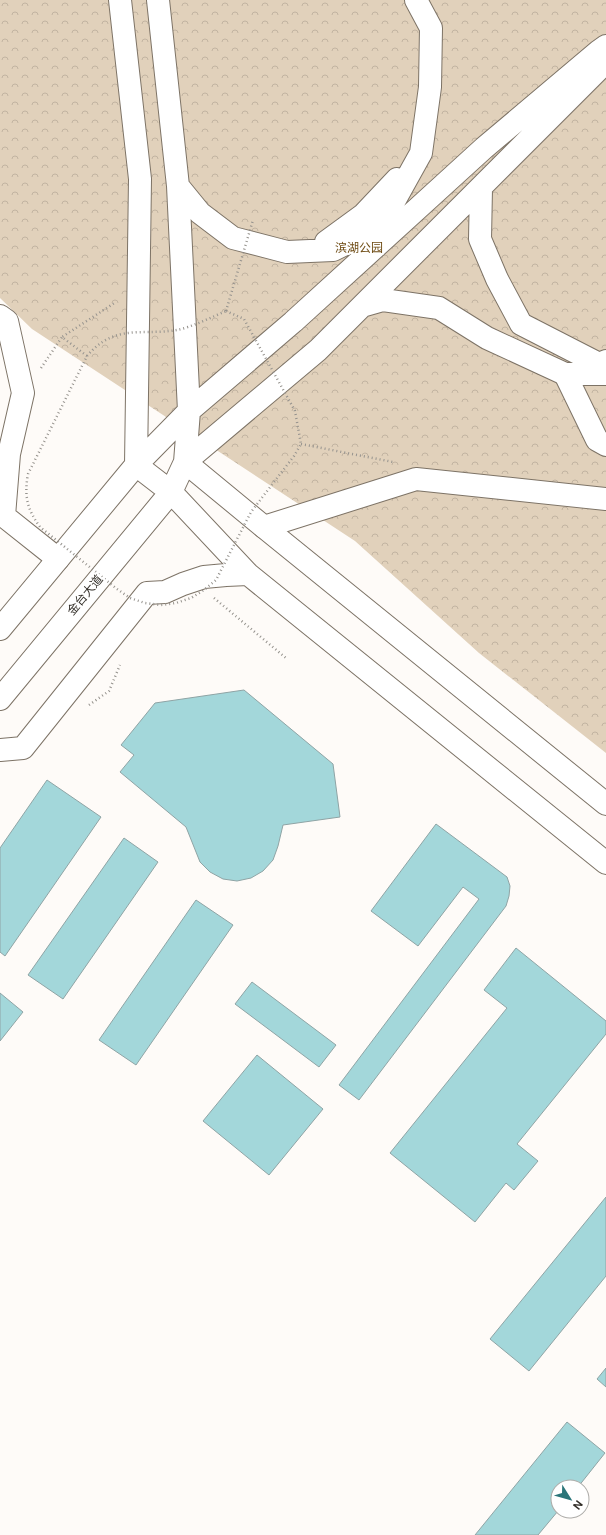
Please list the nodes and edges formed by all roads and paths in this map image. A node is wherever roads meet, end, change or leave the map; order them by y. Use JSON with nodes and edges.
{"nodes":[{"id":1,"x":120,"y":0,"type":"edge"},
{"id":2,"x":158,"y":0,"type":"edge"},
{"id":3,"x":416,"y":0,"type":"edge"},
{"id":4,"x":604,"y":56,"type":"edge"},
{"id":5,"x":484,"y":148,"type":"junction"},
{"id":6,"x":421,"y":153,"type":"junction"},
{"id":7,"x":178,"y":186,"type":"junction"},
{"id":8,"x":481,"y":188,"type":"junction"},
{"id":9,"x":253,"y":220,"type":"dead end"},
{"id":10,"x":376,"y":229,"type":"junction"},
{"id":11,"x":314,"y":250,"type":"junction"},
{"id":12,"x":139,"y":287,"type":"junction"},
{"id":13,"x":362,"y":306,"type":"junction"},
{"id":14,"x":226,"y":311,"type":"junction"},
{"id":15,"x":0,"y":316,"type":"edge"},
{"id":16,"x":293,"y":322,"type":"junction"},
{"id":17,"x":62,"y":337,"type":"junction"},
{"id":18,"x":87,"y":356,"type":"junction"},
{"id":19,"x":606,"y":361,"type":"edge"},
{"id":20,"x":565,"y":374,"type":"junction"},
{"id":21,"x":606,"y":374,"type":"edge"},
{"id":22,"x":23,"y":393,"type":"junction"},
{"id":23,"x":189,"y":411,"type":"junction"},
{"id":24,"x":301,"y":444,"type":"junction"},
{"id":25,"x":606,"y":445,"type":"edge"},
{"id":26,"x":185,"y":462,"type":"junction"},
{"id":27,"x":136,"y":465,"type":"junction"},
{"id":28,"x":416,"y":479,"type":"junction"},
{"id":29,"x":171,"y":492,"type":"junction"},
{"id":30,"x":606,"y":500,"type":"edge"},
{"id":31,"x":264,"y":527,"type":"junction"},
{"id":32,"x":58,"y":559,"type":"junction"},
{"id":33,"x":248,"y":574,"type":"junction"},
{"id":34,"x":210,"y":595,"type":"dead end"},
{"id":35,"x":0,"y":630,"type":"edge"},
{"id":36,"x":286,"y":658,"type":"dead end"},
{"id":37,"x":0,"y":699,"type":"edge"},
{"id":38,"x":0,"y":750,"type":"edge"},
{"id":39,"x":606,"y":804,"type":"edge"},
{"id":40,"x":606,"y":863,"type":"edge"}],
"edges":[{"from":1,"to":12,"type":"main road"},
{"from":2,"to":7,"type":"main road"},
{"from":3,"to":6,"type":"main road"},
{"from":4,"to":5,"type":"main road"},
{"from":4,"to":8,"type":"main road"},
{"from":5,"to":10,"type":"main road"},
{"from":5,"to":16,"type":"main road"},
{"from":6,"to":10,"type":"main road"},
{"from":6,"to":11,"type":"main road"},
{"from":7,"to":11,"type":"main road"},
{"from":7,"to":23,"type":"main road"},
{"from":8,"to":13,"type":"main road"},
{"from":8,"to":19,"type":"main road"},
{"from":9,"to":14,"type":"path","bridge":true},
{"from":10,"to":11,"type":"main road"},
{"from":10,"to":16,"type":"main road"},
{"from":12,"to":17,"type":"path"},
{"from":12,"to":27,"type":"main road"},
{"from":13,"to":20,"type":"main road"},
{"from":13,"to":26,"type":"main road"},
{"from":14,"to":18,"type":"path","bridge":true},
{"from":14,"to":24,"type":"path","bridge":true},
{"from":15,"to":22,"type":"main road"},
{"from":16,"to":23,"type":"main road"},
{"from":17,"to":18,"type":"path"},
{"from":17,"to":22,"type":"path"},
{"from":18,"to":24,"type":"path","bridge":true},
{"from":20,"to":21,"type":"main road"},
{"from":20,"to":25,"type":"main road"},
{"from":22,"to":32,"type":"main road"},
{"from":23,"to":26,"type":"main road"},
{"from":23,"to":27,"type":"main road"},
{"from":24,"to":28,"type":"path"},
{"from":26,"to":29,"type":"main road","name":"金台大道"},
{"from":26,"to":31,"type":"main road"},
{"from":27,"to":29,"type":"main road"},
{"from":27,"to":32,"type":"main road"},
{"from":28,"to":30,"type":"main road"},
{"from":28,"to":31,"type":"main road"},
{"from":29,"to":33,"type":"main road"},
{"from":29,"to":37,"type":"main road","name":"金台大道"},
{"from":31,"to":39,"type":"main road"},
{"from":32,"to":35,"type":"main road"},
{"from":33,"to":38,"type":"main road"},
{"from":33,"to":40,"type":"main road"},
{"from":34,"to":36,"type":"path"}]}
